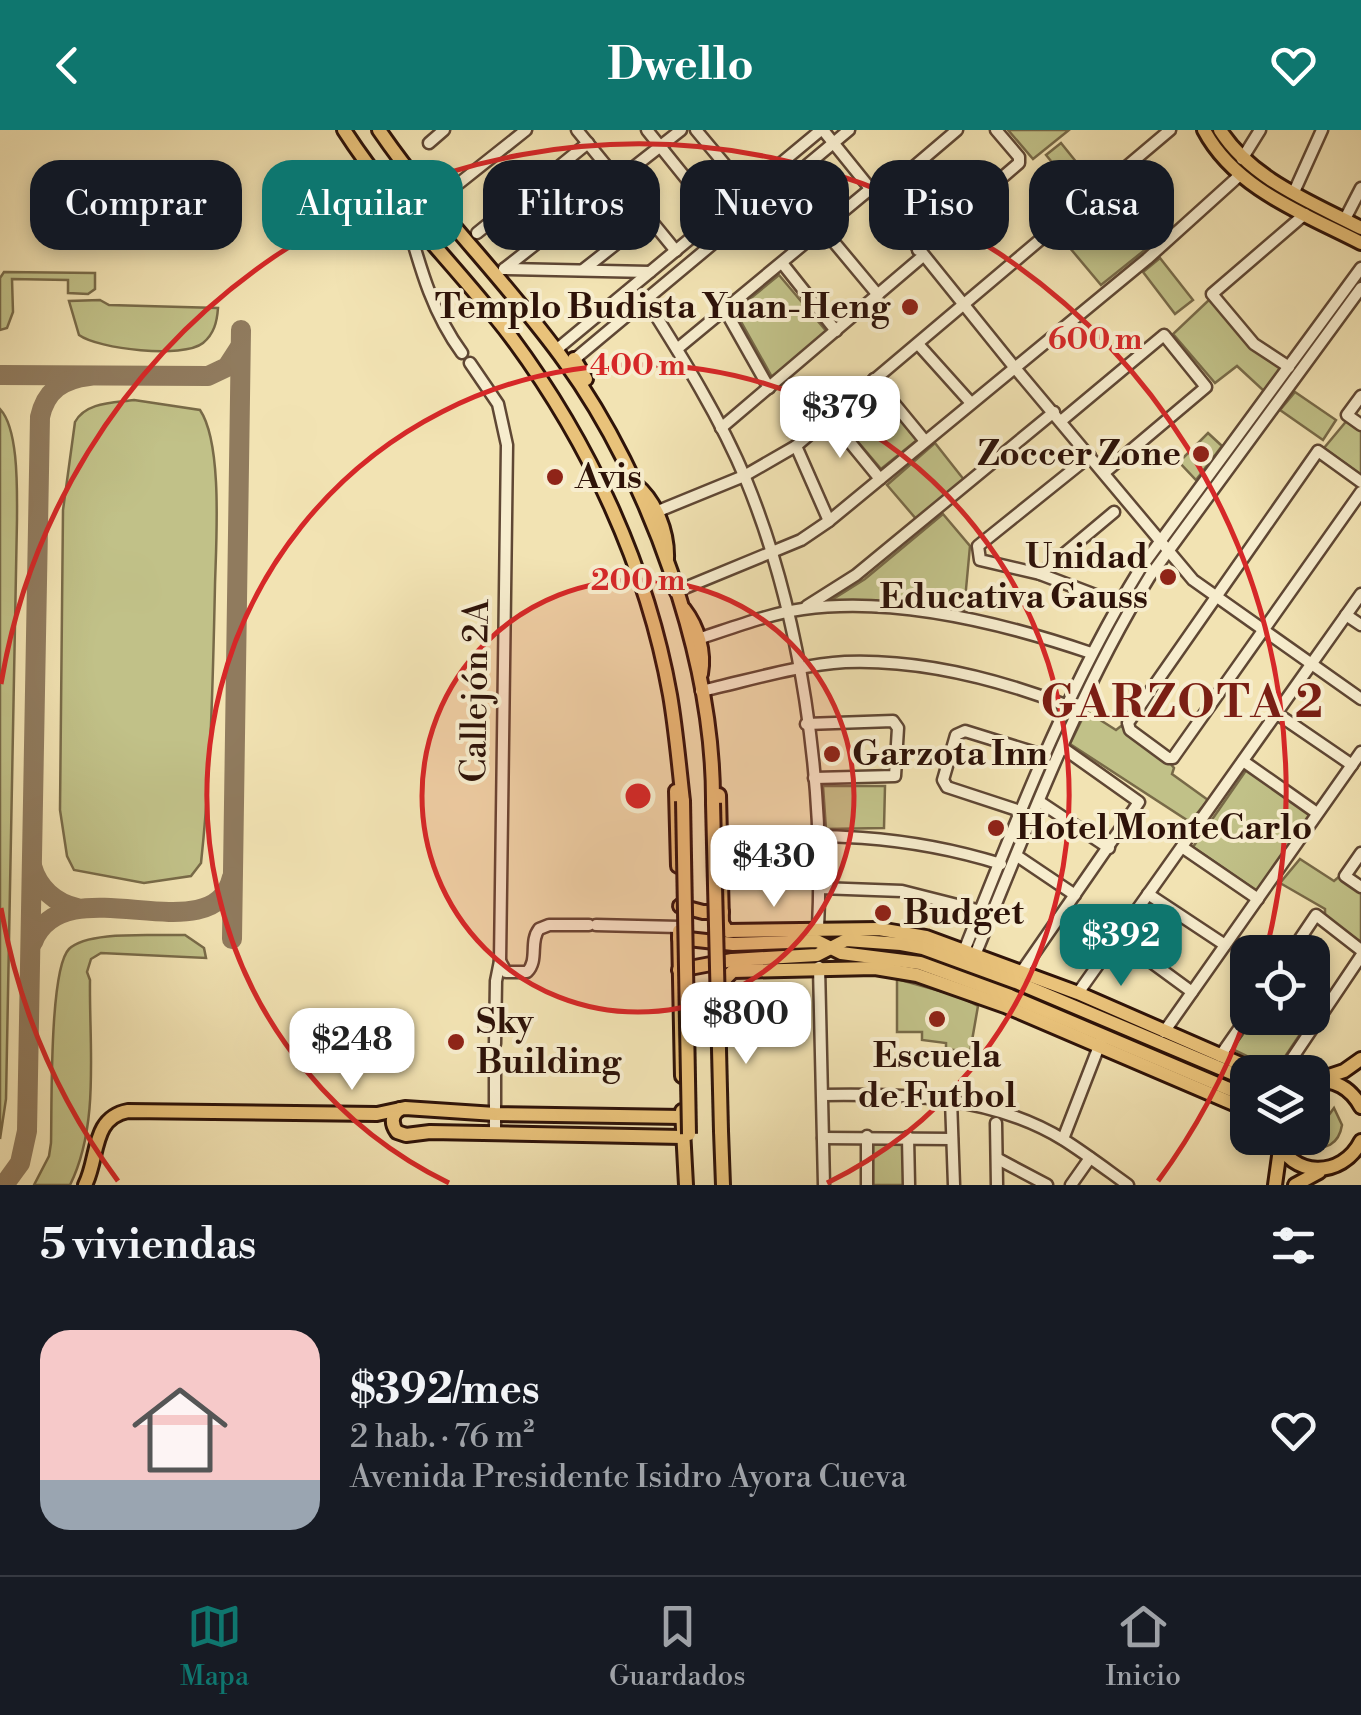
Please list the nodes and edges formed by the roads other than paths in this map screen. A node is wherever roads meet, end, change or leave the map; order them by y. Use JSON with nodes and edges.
{"nodes":[{"id":1,"x":344,"y":130,"type":"edge"},
{"id":2,"x":379,"y":130,"type":"edge"},
{"id":3,"x":444,"y":130,"type":"edge"},
{"id":4,"x":526,"y":130,"type":"edge"},
{"id":5,"x":577,"y":130,"type":"edge"},
{"id":6,"x":647,"y":130,"type":"edge"},
{"id":7,"x":681,"y":130,"type":"edge"},
{"id":8,"x":696,"y":130,"type":"edge"},
{"id":9,"x":717,"y":130,"type":"edge"},
{"id":10,"x":822,"y":130,"type":"edge"},
{"id":11,"x":849,"y":130,"type":"edge"},
{"id":12,"x":956,"y":130,"type":"edge"},
{"id":13,"x":996,"y":130,"type":"edge"},
{"id":14,"x":1170,"y":130,"type":"edge"},
{"id":15,"x":1204,"y":130,"type":"edge"},
{"id":16,"x":1220,"y":130,"type":"edge"},
{"id":17,"x":1260,"y":130,"type":"edge"},
{"id":18,"x":1322,"y":130,"type":"edge"},
{"id":19,"x":705,"y":140,"type":"junction"},
{"id":20,"x":428,"y":143,"type":"dead end"},
{"id":21,"x":588,"y":143,"type":"junction"},
{"id":22,"x":834,"y":143,"type":"junction"},
{"id":23,"x":661,"y":146,"type":"junction"},
{"id":24,"x":1242,"y":159,"type":"junction"},
{"id":25,"x":366,"y":160,"type":"edge"},
{"id":26,"x":602,"y":160,"type":"edge"},
{"id":27,"x":644,"y":160,"type":"edge"},
{"id":28,"x":722,"y":160,"type":"edge"},
{"id":29,"x":786,"y":160,"type":"edge"},
{"id":30,"x":918,"y":160,"type":"edge"},
{"id":31,"x":680,"y":170,"type":"edge"},
{"id":32,"x":1240,"y":175,"type":"junction"},
{"id":33,"x":463,"y":180,"type":"edge"},
{"id":34,"x":1361,"y":188,"type":"edge"},
{"id":35,"x":869,"y":190,"type":"edge"},
{"id":36,"x":1294,"y":192,"type":"junction"},
{"id":37,"x":1305,"y":214,"type":"junction"},
{"id":38,"x":1345,"y":220,"type":"junction"},
{"id":39,"x":1361,"y":228,"type":"edge"},
{"id":40,"x":660,"y":231,"type":"edge"},
{"id":41,"x":477,"y":233,"type":"dead end"},
{"id":42,"x":1361,"y":244,"type":"edge"},
{"id":43,"x":680,"y":248,"type":"edge"},
{"id":44,"x":416,"y":250,"type":"edge"},
{"id":45,"x":437,"y":250,"type":"edge"},
{"id":46,"x":525,"y":250,"type":"edge"},
{"id":47,"x":609,"y":250,"type":"edge"},
{"id":48,"x":799,"y":250,"type":"edge"},
{"id":49,"x":841,"y":250,"type":"edge"},
{"id":50,"x":919,"y":250,"type":"edge"},
{"id":51,"x":676,"y":251,"type":"junction"},
{"id":52,"x":921,"y":253,"type":"junction"},
{"id":53,"x":782,"y":264,"type":"junction"},
{"id":54,"x":498,"y":270,"type":"junction"},
{"id":55,"x":582,"y":271,"type":"junction"},
{"id":56,"x":650,"y":272,"type":"junction"},
{"id":57,"x":1359,"y":274,"type":"edge"},
{"id":58,"x":1361,"y":288,"type":"edge"},
{"id":59,"x":878,"y":294,"type":"junction"},
{"id":60,"x":646,"y":300,"type":"junction"},
{"id":61,"x":964,"y":306,"type":"junction"},
{"id":62,"x":724,"y":310,"type":"junction"},
{"id":63,"x":836,"y":330,"type":"junction"},
{"id":64,"x":918,"y":344,"type":"junction"},
{"id":65,"x":677,"y":349,"type":"junction"},
{"id":66,"x":556,"y":350,"type":"junction"},
{"id":67,"x":462,"y":352,"type":"dead end"},
{"id":68,"x":571,"y":362,"type":"junction"},
{"id":69,"x":470,"y":363,"type":"dead end"},
{"id":70,"x":1289,"y":367,"type":"junction"},
{"id":71,"x":1015,"y":368,"type":"junction"},
{"id":72,"x":874,"y":380,"type":"junction"},
{"id":73,"x":769,"y":388,"type":"junction"},
{"id":74,"x":1361,"y":396,"type":"edge"},
{"id":75,"x":971,"y":404,"type":"junction"},
{"id":76,"x":1057,"y":417,"type":"junction"},
{"id":77,"x":830,"y":418,"type":"junction"},
{"id":78,"x":1361,"y":425,"type":"edge"},
{"id":79,"x":721,"y":428,"type":"junction"},
{"id":80,"x":925,"y":441,"type":"junction"},
{"id":81,"x":796,"y":446,"type":"junction"},
{"id":82,"x":1090,"y":456,"type":"junction"},
{"id":83,"x":1104,"y":473,"type":"junction"},
{"id":84,"x":744,"y":476,"type":"junction"},
{"id":85,"x":880,"y":478,"type":"junction"},
{"id":86,"x":632,"y":482,"type":"junction"},
{"id":87,"x":1361,"y":482,"type":"edge"},
{"id":88,"x":1361,"y":492,"type":"edge"},
{"id":89,"x":656,"y":512,"type":"junction"},
{"id":90,"x":1114,"y":512,"type":"dead end"},
{"id":91,"x":829,"y":521,"type":"junction"},
{"id":92,"x":1165,"y":546,"type":"junction"},
{"id":93,"x":773,"y":552,"type":"junction"},
{"id":94,"x":667,"y":566,"type":"junction"},
{"id":95,"x":1040,"y":574,"type":"junction"},
{"id":96,"x":1361,"y":594,"type":"edge"},
{"id":97,"x":1216,"y":596,"type":"junction"},
{"id":98,"x":677,"y":597,"type":"junction"},
{"id":99,"x":1119,"y":604,"type":"junction"},
{"id":100,"x":803,"y":609,"type":"junction"},
{"id":101,"x":790,"y":612,"type":"junction"},
{"id":102,"x":1346,"y":615,"type":"junction"},
{"id":103,"x":1361,"y":625,"type":"edge"},
{"id":104,"x":1266,"y":630,"type":"junction"},
{"id":105,"x":698,"y":639,"type":"junction"},
{"id":106,"x":1091,"y":654,"type":"junction"},
{"id":107,"x":1311,"y":663,"type":"junction"},
{"id":108,"x":799,"y":670,"type":"junction"},
{"id":109,"x":700,"y":686,"type":"junction"},
{"id":110,"x":1361,"y":699,"type":"edge"},
{"id":111,"x":1073,"y":708,"type":"junction"},
{"id":112,"x":1276,"y":712,"type":"junction"},
{"id":113,"x":806,"y":724,"type":"junction"},
{"id":114,"x":1063,"y":748,"type":"junction"},
{"id":115,"x":1361,"y":752,"type":"edge"},
{"id":116,"x":1046,"y":756,"type":"junction"},
{"id":117,"x":1243,"y":760,"type":"junction"},
{"id":118,"x":1352,"y":765,"type":"junction"},
{"id":119,"x":679,"y":769,"type":"junction"},
{"id":120,"x":814,"y":778,"type":"junction"},
{"id":121,"x":713,"y":782,"type":"junction"},
{"id":122,"x":1040,"y":802,"type":"junction"},
{"id":123,"x":1023,"y":812,"type":"junction"},
{"id":124,"x":1317,"y":814,"type":"junction"},
{"id":125,"x":818,"y":834,"type":"junction"},
{"id":126,"x":720,"y":841,"type":"junction"},
{"id":127,"x":1109,"y":848,"type":"junction"},
{"id":128,"x":1182,"y":848,"type":"junction"},
{"id":129,"x":1361,"y":853,"type":"edge"},
{"id":130,"x":1017,"y":856,"type":"junction"},
{"id":131,"x":1001,"y":864,"type":"junction"},
{"id":132,"x":1361,"y":886,"type":"edge"},
{"id":133,"x":820,"y":888,"type":"junction"},
{"id":134,"x":1148,"y":894,"type":"junction"},
{"id":135,"x":1075,"y":895,"type":"junction"},
{"id":136,"x":1258,"y":899,"type":"junction"},
{"id":137,"x":680,"y":906,"type":"junction"},
{"id":138,"x":981,"y":911,"type":"junction"},
{"id":139,"x":722,"y":912,"type":"junction"},
{"id":140,"x":818,"y":928,"type":"junction"},
{"id":141,"x":679,"y":932,"type":"junction"},
{"id":142,"x":1302,"y":935,"type":"edge"},
{"id":143,"x":1118,"y":937,"type":"junction"},
{"id":144,"x":1225,"y":945,"type":"junction"},
{"id":145,"x":831,"y":948,"type":"junction"},
{"id":146,"x":1361,"y":953,"type":"edge"},
{"id":147,"x":968,"y":958,"type":"junction"},
{"id":148,"x":500,"y":961,"type":"junction"},
{"id":149,"x":819,"y":967,"type":"junction"},
{"id":150,"x":679,"y":970,"type":"junction"},
{"id":151,"x":1022,"y":971,"type":"junction"},
{"id":152,"x":960,"y":978,"type":"junction"},
{"id":153,"x":1192,"y":992,"type":"junction"},
{"id":154,"x":1078,"y":993,"type":"junction"},
{"id":155,"x":724,"y":1003,"type":"junction"},
{"id":156,"x":680,"y":1005,"type":"junction"},
{"id":157,"x":1164,"y":1032,"type":"junction"},
{"id":158,"x":1235,"y":1035,"type":"edge"},
{"id":159,"x":1101,"y":1041,"type":"junction"},
{"id":160,"x":496,"y":1044,"type":"dead end"},
{"id":161,"x":1294,"y":1055,"type":"edge"},
{"id":162,"x":1220,"y":1056,"type":"junction"},
{"id":163,"x":1361,"y":1059,"type":"edge"},
{"id":164,"x":496,"y":1060,"type":"dead end"},
{"id":165,"x":1230,"y":1060,"type":"edge"},
{"id":166,"x":1230,"y":1072,"type":"edge"},
{"id":167,"x":1330,"y":1075,"type":"edge"},
{"id":168,"x":1330,"y":1082,"type":"edge"},
{"id":169,"x":1230,"y":1090,"type":"edge"},
{"id":170,"x":822,"y":1095,"type":"junction"},
{"id":171,"x":1361,"y":1095,"type":"edge"},
{"id":172,"x":951,"y":1100,"type":"junction"},
{"id":173,"x":1230,"y":1102,"type":"edge"},
{"id":174,"x":1361,"y":1106,"type":"edge"},
{"id":175,"x":405,"y":1109,"type":"junction"},
{"id":176,"x":495,"y":1114,"type":"junction"},
{"id":177,"x":682,"y":1117,"type":"junction"},
{"id":178,"x":637,"y":1118,"type":"junction"},
{"id":179,"x":996,"y":1124,"type":"dead end"},
{"id":180,"x":410,"y":1134,"type":"junction"},
{"id":181,"x":495,"y":1134,"type":"junction"},
{"id":182,"x":636,"y":1136,"type":"junction"},
{"id":183,"x":686,"y":1136,"type":"junction"},
{"id":184,"x":867,"y":1136,"type":"junction"},
{"id":185,"x":722,"y":1137,"type":"junction"},
{"id":186,"x":908,"y":1137,"type":"junction"},
{"id":187,"x":823,"y":1138,"type":"junction"},
{"id":188,"x":952,"y":1139,"type":"junction"},
{"id":189,"x":1062,"y":1139,"type":"junction"},
{"id":190,"x":1361,"y":1141,"type":"edge"},
{"id":191,"x":1276,"y":1155,"type":"edge"},
{"id":192,"x":1287,"y":1155,"type":"edge"},
{"id":193,"x":998,"y":1158,"type":"junction"},
{"id":194,"x":1090,"y":1158,"type":"junction"},
{"id":195,"x":1361,"y":1162,"type":"edge"},
{"id":196,"x":1334,"y":1167,"type":"junction"},
{"id":197,"x":958,"y":1184,"type":"edge"},
{"id":198,"x":1125,"y":1184,"type":"edge"},
{"id":199,"x":85,"y":1185,"type":"edge"},
{"id":200,"x":688,"y":1185,"type":"edge"},
{"id":201,"x":723,"y":1185,"type":"edge"},
{"id":202,"x":824,"y":1185,"type":"edge"},
{"id":203,"x":867,"y":1185,"type":"edge"},
{"id":204,"x":909,"y":1185,"type":"edge"},
{"id":205,"x":997,"y":1185,"type":"edge"},
{"id":206,"x":1047,"y":1185,"type":"edge"},
{"id":207,"x":1070,"y":1185,"type":"edge"},
{"id":208,"x":1275,"y":1185,"type":"edge"},
{"id":209,"x":1296,"y":1185,"type":"edge"}],
"edges":[{"from":1,"to":25,"type":"main road"},
{"from":2,"to":54,"type":"main road"},
{"from":3,"to":20,"type":"street"},
{"from":4,"to":33,"type":"street"},
{"from":5,"to":21,"type":"street"},
{"from":6,"to":23,"type":"street"},
{"from":7,"to":23,"type":"street"},
{"from":8,"to":19,"type":"street"},
{"from":9,"to":19,"type":"street"},
{"from":10,"to":22,"type":"street"},
{"from":10,"to":29,"type":"street"},
{"from":11,"to":22,"type":"street"},
{"from":12,"to":30,"type":"street"},
{"from":13,"to":52,"type":"street"},
{"from":14,"to":61,"type":"street"},
{"from":15,"to":32,"type":"main road"},
{"from":16,"to":24,"type":"main road"},
{"from":17,"to":24,"type":"street"},
{"from":18,"to":36,"type":"street"},
{"from":19,"to":28,"type":"street"},
{"from":21,"to":26,"type":"street"},
{"from":21,"to":41,"type":"street"},
{"from":22,"to":35,"type":"street"},
{"from":22,"to":60,"type":"street"},
{"from":23,"to":27,"type":"street"},
{"from":23,"to":31,"type":"street"},
{"from":24,"to":36,"type":"main road"},
{"from":32,"to":37,"type":"main road"},
{"from":32,"to":71,"type":"street"},
{"from":34,"to":38,"type":"street"},
{"from":36,"to":38,"type":"main road"},
{"from":37,"to":42,"type":"main road"},
{"from":37,"to":70,"type":"street"},
{"from":38,"to":39,"type":"main road"},
{"from":40,"to":51,"type":"street"},
{"from":43,"to":51,"type":"street"},
{"from":44,"to":67,"type":"street"},
{"from":45,"to":119,"type":"main road"},
{"from":46,"to":54,"type":"street"},
{"from":47,"to":55,"type":"street"},
{"from":48,"to":53,"type":"street"},
{"from":49,"to":59,"type":"street"},
{"from":50,"to":52,"type":"street"},
{"from":51,"to":56,"type":"street"},
{"from":52,"to":59,"type":"street"},
{"from":52,"to":61,"type":"street"},
{"from":53,"to":62,"type":"street"},
{"from":53,"to":63,"type":"street"},
{"from":54,"to":55,"type":"street"},
{"from":54,"to":66,"type":"main road"},
{"from":55,"to":56,"type":"street"},
{"from":56,"to":66,"type":"street"},
{"from":57,"to":70,"type":"street"},
{"from":58,"to":92,"type":"street"},
{"from":59,"to":63,"type":"street"},
{"from":60,"to":65,"type":"street"},
{"from":60,"to":68,"type":"street"},
{"from":61,"to":64,"type":"street"},
{"from":61,"to":71,"type":"street"},
{"from":62,"to":65,"type":"street"},
{"from":62,"to":73,"type":"street"},
{"from":63,"to":73,"type":"street"},
{"from":64,"to":72,"type":"street"},
{"from":64,"to":75,"type":"street"},
{"from":65,"to":79,"type":"street"},
{"from":66,"to":68,"type":"main road"},
{"from":68,"to":86,"type":"main road"},
{"from":69,"to":148,"type":"street","name":"Callejón 2A"},
{"from":70,"to":92,"type":"street"},
{"from":71,"to":75,"type":"street"},
{"from":71,"to":76,"type":"street"},
{"from":72,"to":77,"type":"street"},
{"from":72,"to":80,"type":"street"},
{"from":73,"to":79,"type":"street"},
{"from":74,"to":78,"type":"street"},
{"from":75,"to":80,"type":"street"},
{"from":76,"to":82,"type":"street"},
{"from":76,"to":83,"type":"street"},
{"from":76,"to":100,"type":"street"},
{"from":77,"to":81,"type":"street"},
{"from":77,"to":85,"type":"street"},
{"from":79,"to":84,"type":"street"},
{"from":80,"to":85,"type":"street"},
{"from":81,"to":84,"type":"street"},
{"from":81,"to":91,"type":"street"},
{"from":82,"to":83,"type":"street"},
{"from":82,"to":95,"type":"street"},
{"from":83,"to":92,"type":"street"},
{"from":84,"to":89,"type":"street"},
{"from":84,"to":93,"type":"street"},
{"from":85,"to":91,"type":"street"},
{"from":86,"to":89,"type":"main road"},
{"from":86,"to":94,"type":"main road"},
{"from":87,"to":97,"type":"street"},
{"from":88,"to":104,"type":"street"},
{"from":89,"to":94,"type":"main road"},
{"from":90,"to":95,"type":"street"},
{"from":91,"to":93,"type":"street"},
{"from":92,"to":97,"type":"street"},
{"from":92,"to":99,"type":"street"},
{"from":92,"to":111,"type":"street"},
{"from":93,"to":98,"type":"street"},
{"from":93,"to":101,"type":"street"},
{"from":94,"to":98,"type":"main road"},
{"from":95,"to":99,"type":"street"},
{"from":96,"to":102,"type":"street"},
{"from":97,"to":104,"type":"street"},
{"from":97,"to":104,"type":"street"},
{"from":98,"to":105,"type":"main road"},
{"from":98,"to":109,"type":"main road"},
{"from":99,"to":106,"type":"street"},
{"from":100,"to":101,"type":"street"},
{"from":100,"to":106,"type":"street"},
{"from":101,"to":105,"type":"street"},
{"from":101,"to":108,"type":"street"},
{"from":102,"to":103,"type":"street"},
{"from":102,"to":107,"type":"street"},
{"from":104,"to":107,"type":"street"},
{"from":105,"to":109,"type":"main road"},
{"from":106,"to":111,"type":"street"},
{"from":107,"to":110,"type":"street"},
{"from":107,"to":112,"type":"street"},
{"from":108,"to":109,"type":"street"},
{"from":108,"to":111,"type":"street"},
{"from":108,"to":113,"type":"street"},
{"from":109,"to":121,"type":"main road"},
{"from":111,"to":114,"type":"street"},
{"from":111,"to":116,"type":"street"},
{"from":112,"to":117,"type":"street"},
{"from":112,"to":118,"type":"street"},
{"from":113,"to":120,"type":"street"},
{"from":113,"to":120,"type":"street"},
{"from":114,"to":122,"type":"street"},
{"from":114,"to":127,"type":"street"},
{"from":115,"to":118,"type":"street"},
{"from":116,"to":123,"type":"street"},
{"from":116,"to":123,"type":"street"},
{"from":117,"to":124,"type":"street"},
{"from":117,"to":128,"type":"street"},
{"from":118,"to":124,"type":"street"},
{"from":119,"to":137,"type":"main road"},
{"from":119,"to":183,"type":"main road","bridge":true},
{"from":120,"to":125,"type":"street"},
{"from":121,"to":126,"type":"main road"},
{"from":121,"to":185,"type":"main road","bridge":true},
{"from":122,"to":127,"type":"street"},
{"from":122,"to":130,"type":"street"},
{"from":123,"to":131,"type":"street"},
{"from":124,"to":136,"type":"street"},
{"from":125,"to":126,"type":"street"},
{"from":125,"to":131,"type":"street"},
{"from":125,"to":133,"type":"street"},
{"from":126,"to":139,"type":"main road"},
{"from":127,"to":135,"type":"street"},
{"from":128,"to":134,"type":"street"},
{"from":128,"to":136,"type":"street"},
{"from":129,"to":132,"type":"street"},
{"from":130,"to":135,"type":"street"},
{"from":130,"to":147,"type":"street"},
{"from":131,"to":138,"type":"street"},
{"from":133,"to":138,"type":"street"},
{"from":133,"to":140,"type":"street"},
{"from":134,"to":143,"type":"street"},
{"from":134,"to":144,"type":"street"},
{"from":135,"to":151,"type":"street"},
{"from":136,"to":144,"type":"street"},
{"from":137,"to":139,"type":"main road"},
{"from":137,"to":141,"type":"main road"},
{"from":138,"to":147,"type":"street"},
{"from":139,"to":140,"type":"main road"},
{"from":140,"to":147,"type":"main road"},
{"from":141,"to":145,"type":"main road"},
{"from":141,"to":148,"type":"street"},
{"from":141,"to":150,"type":"main road"},
{"from":142,"to":146,"type":"street"},
{"from":143,"to":153,"type":"street"},
{"from":143,"to":154,"type":"street"},
{"from":144,"to":153,"type":"street"},
{"from":145,"to":147,"type":"main road"},
{"from":145,"to":150,"type":"main road"},
{"from":145,"to":152,"type":"main road"},
{"from":146,"to":161,"type":"street"},
{"from":147,"to":151,"type":"main road"},
{"from":147,"to":152,"type":"street"},
{"from":147,"to":166,"type":"main road"},
{"from":148,"to":160,"type":"street","name":"Callejón 2A"},
{"from":149,"to":155,"type":"main road"},
{"from":149,"to":159,"type":"main road"},
{"from":149,"to":170,"type":"street"},
{"from":150,"to":156,"type":"main road"},
{"from":151,"to":154,"type":"main road"},
{"from":152,"to":159,"type":"main road"},
{"from":153,"to":157,"type":"street"},
{"from":154,"to":157,"type":"main road"},
{"from":155,"to":156,"type":"main road"},
{"from":155,"to":185,"type":"main road"},
{"from":156,"to":177,"type":"main road"},
{"from":157,"to":162,"type":"main road"},
{"from":158,"to":162,"type":"street"},
{"from":159,"to":169,"type":"main road"},
{"from":159,"to":173,"type":"main road"},
{"from":159,"to":189,"type":"street"},
{"from":162,"to":165,"type":"main road"},
{"from":163,"to":167,"type":"main road"},
{"from":164,"to":176,"type":"street"},
{"from":168,"to":174,"type":"main road"},
{"from":170,"to":172,"type":"street"},
{"from":170,"to":187,"type":"street"},
{"from":171,"to":174,"type":"main road"},
{"from":172,"to":188,"type":"street"},
{"from":172,"to":189,"type":"street"},
{"from":175,"to":176,"type":"main road"},
{"from":175,"to":180,"type":"main road"},
{"from":175,"to":180,"type":"main road"},
{"from":175,"to":199,"type":"main road"},
{"from":176,"to":178,"type":"main road"},
{"from":176,"to":181,"type":"street"},
{"from":177,"to":178,"type":"main road"},
{"from":177,"to":183,"type":"main road"},
{"from":178,"to":182,"type":"main road"},
{"from":179,"to":193,"type":"street"},
{"from":180,"to":181,"type":"main road"},
{"from":181,"to":182,"type":"main road"},
{"from":182,"to":183,"type":"main road"},
{"from":183,"to":200,"type":"main road"},
{"from":184,"to":186,"type":"street"},
{"from":184,"to":187,"type":"street"},
{"from":184,"to":203,"type":"street"},
{"from":185,"to":201,"type":"main road"},
{"from":186,"to":188,"type":"street"},
{"from":186,"to":204,"type":"street"},
{"from":187,"to":202,"type":"street"},
{"from":188,"to":197,"type":"street"},
{"from":189,"to":194,"type":"street"},
{"from":190,"to":196,"type":"main road"},
{"from":191,"to":208,"type":"main road"},
{"from":192,"to":196,"type":"main road"},
{"from":193,"to":205,"type":"street"},
{"from":193,"to":206,"type":"street"},
{"from":194,"to":198,"type":"street"},
{"from":194,"to":207,"type":"street"},
{"from":195,"to":196,"type":"main road"},
{"from":196,"to":209,"type":"main road"}]}
